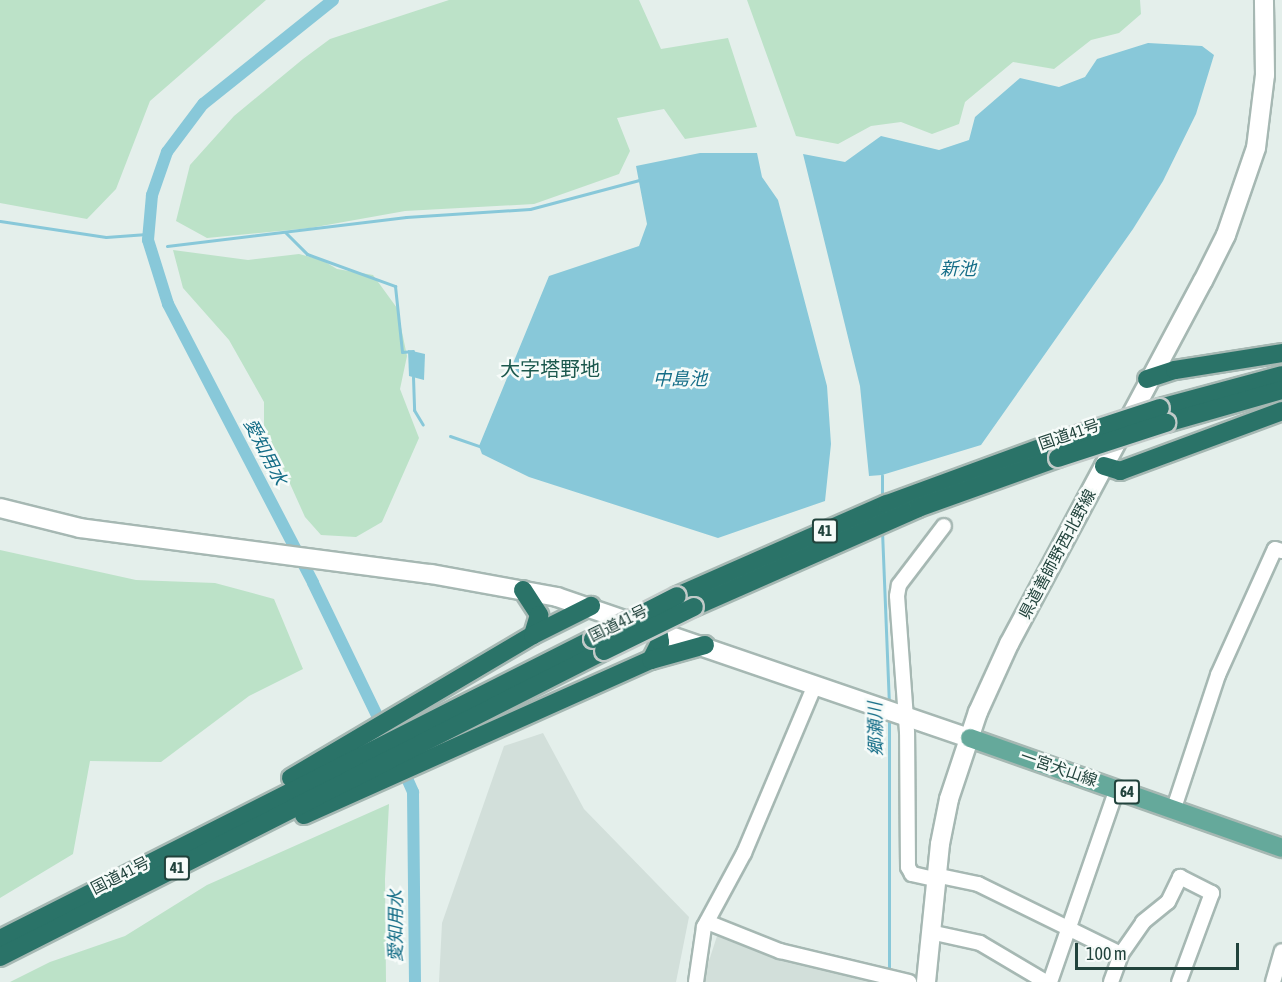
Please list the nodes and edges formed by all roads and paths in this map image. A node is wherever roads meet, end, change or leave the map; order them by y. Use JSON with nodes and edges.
{"nodes":[{"id":1,"x":1264,"y":2,"type":"edge"},
{"id":2,"x":1282,"y":353,"type":"edge"},
{"id":3,"x":1282,"y":375,"type":"edge"},
{"id":4,"x":1147,"y":380,"type":"junction"},
{"id":5,"x":1282,"y":390,"type":"edge"},
{"id":6,"x":1282,"y":411,"type":"edge"},
{"id":7,"x":1163,"y":415,"type":"junction"},
{"id":8,"x":1104,"y":466,"type":"junction"},
{"id":9,"x":0,"y":508,"type":"edge"},
{"id":10,"x":944,"y":526,"type":"dead end"},
{"id":11,"x":1282,"y":551,"type":"edge"},
{"id":12,"x":739,"y":577,"type":"junction"},
{"id":13,"x":523,"y":590,"type":"junction"},
{"id":14,"x":591,"y":606,"type":"junction"},
{"id":15,"x":658,"y":629,"type":"junction"},
{"id":16,"x":533,"y":635,"type":"junction"},
{"id":17,"x":599,"y":645,"type":"junction"},
{"id":18,"x":705,"y":645,"type":"junction"},
{"id":19,"x":651,"y":660,"type":"junction"},
{"id":20,"x":815,"y":685,"type":"junction"},
{"id":21,"x":906,"y":718,"type":"junction"},
{"id":22,"x":970,"y":738,"type":"junction"},
{"id":23,"x":350,"y":770,"type":"junction"},
{"id":24,"x":1117,"y":788,"type":"junction"},
{"id":25,"x":1174,"y":808,"type":"junction"},
{"id":26,"x":1282,"y":848,"type":"edge"},
{"id":27,"x":934,"y":877,"type":"junction"},
{"id":28,"x":707,"y":922,"type":"junction"},
{"id":29,"x":1070,"y":927,"type":"junction"},
{"id":30,"x":930,"y":932,"type":"junction"},
{"id":31,"x":0,"y":939,"type":"edge"},
{"id":32,"x":1282,"y":951,"type":"edge"},
{"id":33,"x":1121,"y":954,"type":"junction"},
{"id":34,"x":0,"y":957,"type":"edge"},
{"id":35,"x":905,"y":981,"type":"edge"},
{"id":36,"x":696,"y":982,"type":"edge"},
{"id":37,"x":926,"y":982,"type":"edge"},
{"id":38,"x":1048,"y":982,"type":"edge"},
{"id":39,"x":1111,"y":982,"type":"edge"},
{"id":40,"x":1179,"y":982,"type":"edge"},
{"id":41,"x":1273,"y":982,"type":"edge"}],
"edges":[{"from":1,"to":4,"type":"main road","name":"県道善師野西北野線"},
{"from":2,"to":4,"type":"highway"},
{"from":3,"to":7,"type":"highway","name":"国道41号","number":"41"},
{"from":4,"to":8,"type":"main road","name":"県道善師野西北野線"},
{"from":5,"to":7,"type":"highway","name":"国道41号","number":"41"},
{"from":6,"to":8,"type":"highway"},
{"from":7,"to":12,"type":"highway","name":"国道41号","number":"41","bridge":true},
{"from":8,"to":22,"type":"main road","name":"県道善師野西北野線"},
{"from":9,"to":13,"type":"main road"},
{"from":10,"to":21,"type":"street"},
{"from":11,"to":25,"type":"street"},
{"from":12,"to":17,"type":"highway","name":"国道41号","number":"41","bridge":true},
{"from":12,"to":17,"type":"highway","name":"国道41号","number":"41","bridge":true},
{"from":13,"to":14,"type":"main road"},
{"from":13,"to":16,"type":"highway"},
{"from":14,"to":15,"type":"main road"},
{"from":14,"to":16,"type":"highway"},
{"from":15,"to":18,"type":"main road"},
{"from":15,"to":19,"type":"highway"},
{"from":16,"to":23,"type":"highway"},
{"from":17,"to":23,"type":"highway","name":"国道41号","number":"41"},
{"from":18,"to":19,"type":"highway"},
{"from":18,"to":20,"type":"main road"},
{"from":19,"to":23,"type":"highway"},
{"from":20,"to":21,"type":"main road"},
{"from":20,"to":28,"type":"street"},
{"from":21,"to":22,"type":"main road"},
{"from":21,"to":27,"type":"street"},
{"from":22,"to":24,"type":"main road","name":"一宮犬山線","number":"64"},
{"from":22,"to":27,"type":"main road","name":"県道善師野西北野線"},
{"from":23,"to":31,"type":"highway","name":"国道41号","number":"41"},
{"from":23,"to":34,"type":"highway","name":"国道41号","number":"41"},
{"from":24,"to":25,"type":"main road","name":"一宮犬山線","number":"64"},
{"from":24,"to":29,"type":"street"},
{"from":25,"to":26,"type":"main road","name":"一宮犬山線","number":"64"},
{"from":27,"to":29,"type":"street"},
{"from":27,"to":30,"type":"main road","name":"県道善師野西北野線"},
{"from":28,"to":35,"type":"street"},
{"from":28,"to":36,"type":"street"},
{"from":29,"to":33,"type":"street"},
{"from":29,"to":38,"type":"street"},
{"from":30,"to":37,"type":"main road","name":"県道善師野西北野線"},
{"from":30,"to":38,"type":"street"},
{"from":32,"to":41,"type":"street"},
{"from":33,"to":39,"type":"street"},
{"from":33,"to":40,"type":"street"}]}
